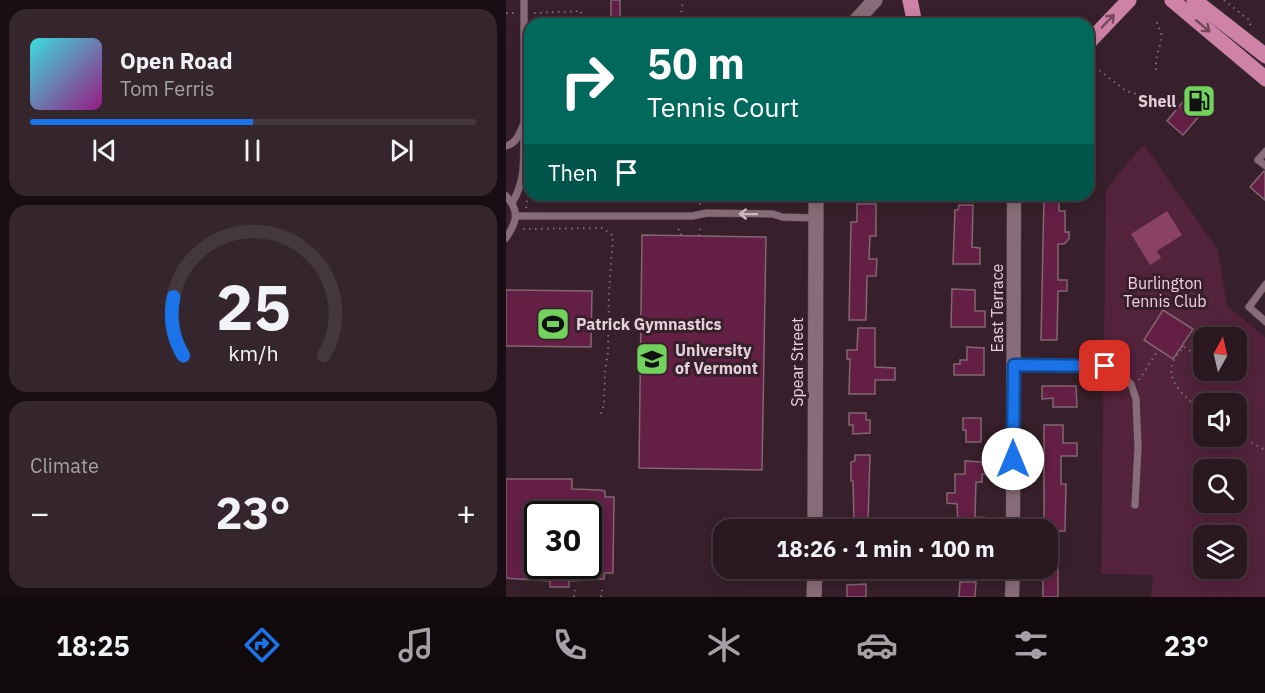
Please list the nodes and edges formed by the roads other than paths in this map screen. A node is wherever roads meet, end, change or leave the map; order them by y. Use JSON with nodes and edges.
{"nodes":[{"id":1,"x":524,"y":0,"type":"edge"},
{"id":2,"x":875,"y":0,"type":"edge"},
{"id":3,"x":910,"y":0,"type":"edge"},
{"id":4,"x":1129,"y":0,"type":"edge"},
{"id":5,"x":1172,"y":0,"type":"edge"},
{"id":6,"x":1194,"y":0,"type":"edge"},
{"id":7,"x":1204,"y":0,"type":"edge"},
{"id":8,"x":1215,"y":16,"type":"junction"},
{"id":9,"x":858,"y":18,"type":"edge"},
{"id":10,"x":914,"y":18,"type":"edge"},
{"id":11,"x":1094,"y":37,"type":"edge"},
{"id":12,"x":1265,"y":56,"type":"edge"},
{"id":13,"x":1265,"y":79,"type":"edge"},
{"id":14,"x":524,"y":123,"type":"junction"},
{"id":15,"x":506,"y":146,"type":"edge"},
{"id":16,"x":1265,"y":151,"type":"edge"},
{"id":17,"x":1265,"y":166,"type":"edge"},
{"id":18,"x":506,"y":196,"type":"edge"},
{"id":19,"x":816,"y":201,"type":"edge"},
{"id":20,"x":1014,"y":201,"type":"edge"},
{"id":21,"x":512,"y":203,"type":"junction"},
{"id":22,"x":516,"y":216,"type":"junction"},
{"id":23,"x":816,"y":218,"type":"junction"},
{"id":24,"x":506,"y":238,"type":"edge"},
{"id":25,"x":1265,"y":284,"type":"edge"},
{"id":26,"x":1265,"y":322,"type":"edge"},
{"id":27,"x":1014,"y":365,"type":"junction"},
{"id":28,"x":1134,"y":505,"type":"dead end"},
{"id":29,"x":815,"y":519,"type":"edge"},
{"id":30,"x":1013,"y":519,"type":"edge"},
{"id":31,"x":815,"y":579,"type":"edge"},
{"id":32,"x":1013,"y":579,"type":"edge"},
{"id":33,"x":814,"y":597,"type":"edge"},
{"id":34,"x":1012,"y":597,"type":"edge"}],
"edges":[{"from":1,"to":14,"type":"lane"},
{"from":2,"to":9,"type":"main road"},
{"from":3,"to":10,"type":"main road"},
{"from":11,"to":4,"type":"main road","one_way":true},
{"from":5,"to":13,"type":"main road","one_way":true},
{"from":6,"to":8,"type":"main road"},
{"from":7,"to":8,"type":"main road"},
{"from":8,"to":12,"type":"main road"},
{"from":14,"to":15,"type":"lane"},
{"from":14,"to":21,"type":"lane"},
{"from":16,"to":17,"type":"lane"},
{"from":18,"to":21,"type":"lane"},
{"from":19,"to":23,"type":"main road","name":"Spear Street"},
{"from":20,"to":27,"type":"street","name":"East Terrace"},
{"from":21,"to":22,"type":"lane"},
{"from":23,"to":22,"type":"lane","one_way":true},
{"from":22,"to":24,"type":"lane"},
{"from":23,"to":29,"type":"main road","name":"Spear Street"},
{"from":25,"to":26,"type":"lane"},
{"from":27,"to":28,"type":"lane"},
{"from":27,"to":30,"type":"street","name":"East Terrace"},
{"from":31,"to":33,"type":"main road"},
{"from":32,"to":34,"type":"street"}]}
